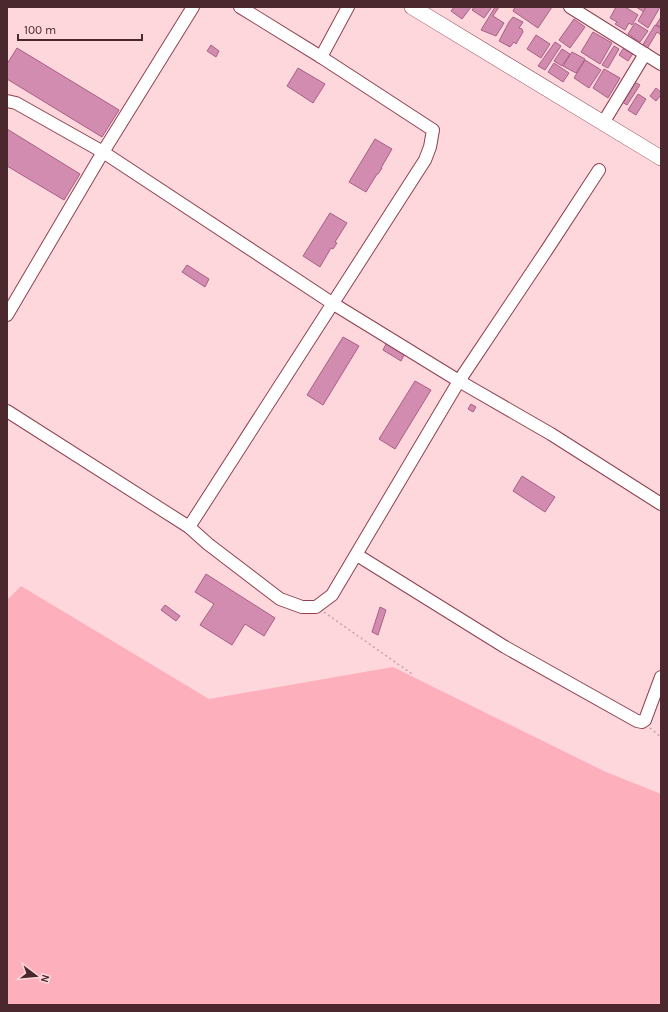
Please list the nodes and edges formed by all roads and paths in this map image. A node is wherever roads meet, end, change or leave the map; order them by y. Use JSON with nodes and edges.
{"nodes":[{"id":1,"x":193,"y":7,"type":"edge"},
{"id":2,"x":240,"y":7,"type":"edge"},
{"id":3,"x":348,"y":7,"type":"edge"},
{"id":4,"x":412,"y":7,"type":"edge"},
{"id":5,"x":570,"y":7,"type":"edge"},
{"id":6,"x":645,"y":54,"type":"junction"},
{"id":7,"x":321,"y":57,"type":"junction"},
{"id":8,"x":661,"y":64,"type":"edge"},
{"id":9,"x":7,"y":101,"type":"edge"},
{"id":10,"x":603,"y":123,"type":"junction"},
{"id":11,"x":103,"y":152,"type":"junction"},
{"id":12,"x":661,"y":158,"type":"edge"},
{"id":13,"x":599,"y":170,"type":"dead end"},
{"id":14,"x":332,"y":303,"type":"junction"},
{"id":15,"x":7,"y":316,"type":"edge"},
{"id":16,"x":459,"y":381,"type":"junction"},
{"id":17,"x":7,"y":410,"type":"edge"},
{"id":18,"x":661,"y":504,"type":"edge"},
{"id":19,"x":189,"y":527,"type":"junction"},
{"id":20,"x":357,"y":554,"type":"junction"},
{"id":21,"x":316,"y":607,"type":"junction"},
{"id":22,"x":412,"y":674,"type":"dead end"},
{"id":23,"x":661,"y":677,"type":"edge"},
{"id":24,"x":642,"y":722,"type":"junction"},
{"id":25,"x":661,"y":737,"type":"edge"}],
"edges":[{"from":1,"to":11,"type":"street"},
{"from":2,"to":7,"type":"street"},
{"from":3,"to":7,"type":"street"},
{"from":4,"to":10,"type":"main road"},
{"from":5,"to":6,"type":"street"},
{"from":6,"to":8,"type":"street"},
{"from":6,"to":10,"type":"street"},
{"from":7,"to":14,"type":"street"},
{"from":9,"to":11,"type":"street"},
{"from":10,"to":12,"type":"main road"},
{"from":11,"to":14,"type":"street"},
{"from":11,"to":15,"type":"street"},
{"from":13,"to":16,"type":"street"},
{"from":14,"to":16,"type":"street"},
{"from":14,"to":19,"type":"street"},
{"from":16,"to":18,"type":"street"},
{"from":16,"to":20,"type":"street"},
{"from":17,"to":19,"type":"street"},
{"from":19,"to":21,"type":"street"},
{"from":20,"to":21,"type":"street"},
{"from":20,"to":24,"type":"street"},
{"from":21,"to":22,"type":"path"},
{"from":23,"to":24,"type":"street"},
{"from":24,"to":25,"type":"path"}]}
